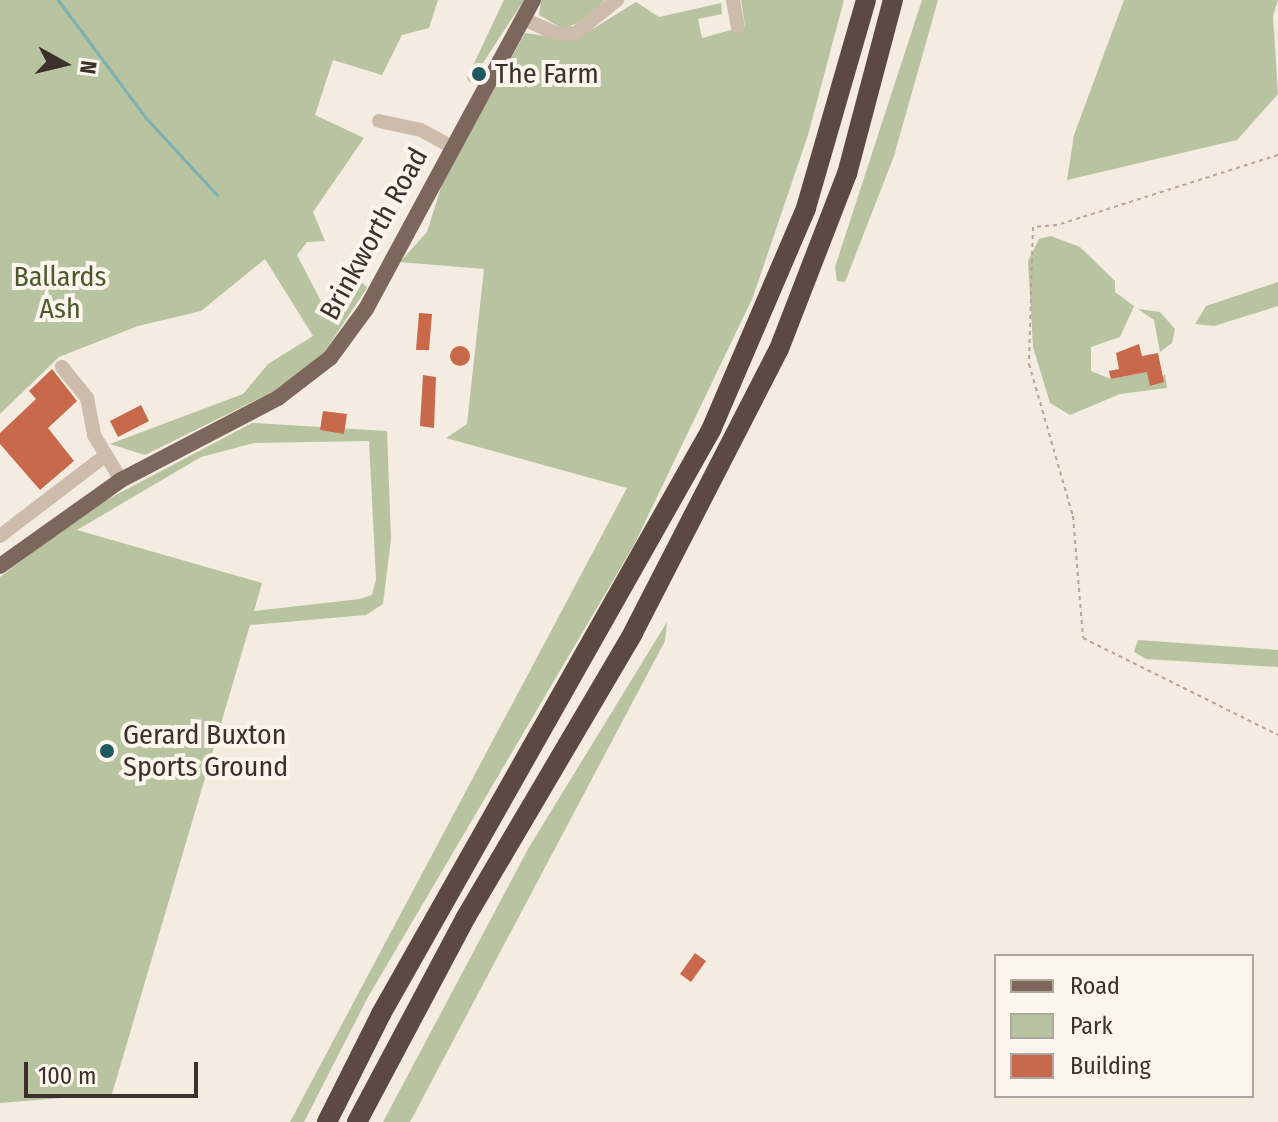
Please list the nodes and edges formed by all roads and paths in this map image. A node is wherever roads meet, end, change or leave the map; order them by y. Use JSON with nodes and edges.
{"nodes":[{"id":1,"x":533,"y":0,"type":"edge"},
{"id":2,"x":617,"y":0,"type":"edge"},
{"id":3,"x":733,"y":0,"type":"edge"},
{"id":4,"x":866,"y":0,"type":"edge"},
{"id":5,"x":893,"y":0,"type":"edge"},
{"id":6,"x":523,"y":19,"type":"junction"},
{"id":7,"x":738,"y":27,"type":"dead end"},
{"id":8,"x":379,"y":121,"type":"dead end"},
{"id":9,"x":452,"y":147,"type":"junction"},
{"id":10,"x":1278,"y":155,"type":"edge"},
{"id":11,"x":62,"y":367,"type":"dead end"},
{"id":12,"x":106,"y":455,"type":"junction"},
{"id":13,"x":121,"y":480,"type":"junction"},
{"id":14,"x":0,"y":536,"type":"edge"},
{"id":15,"x":0,"y":566,"type":"edge"},
{"id":16,"x":1278,"y":735,"type":"edge"},
{"id":17,"x":327,"y":1122,"type":"edge"},
{"id":18,"x":357,"y":1122,"type":"edge"}],
"edges":[{"from":1,"to":6,"type":"main road","name":"Brinkworth Road"},
{"from":2,"to":6,"type":"street"},
{"from":3,"to":7,"type":"street"},
{"from":4,"to":17,"type":"highway"},
{"from":5,"to":18,"type":"highway"},
{"from":6,"to":9,"type":"main road","name":"Brinkworth Road"},
{"from":8,"to":9,"type":"street"},
{"from":9,"to":13,"type":"main road","name":"Brinkworth Road"},
{"from":10,"to":16,"type":"path"},
{"from":11,"to":12,"type":"street"},
{"from":12,"to":13,"type":"street"},
{"from":12,"to":14,"type":"street"},
{"from":13,"to":15,"type":"main road","name":"Brinkworth Road"}]}
